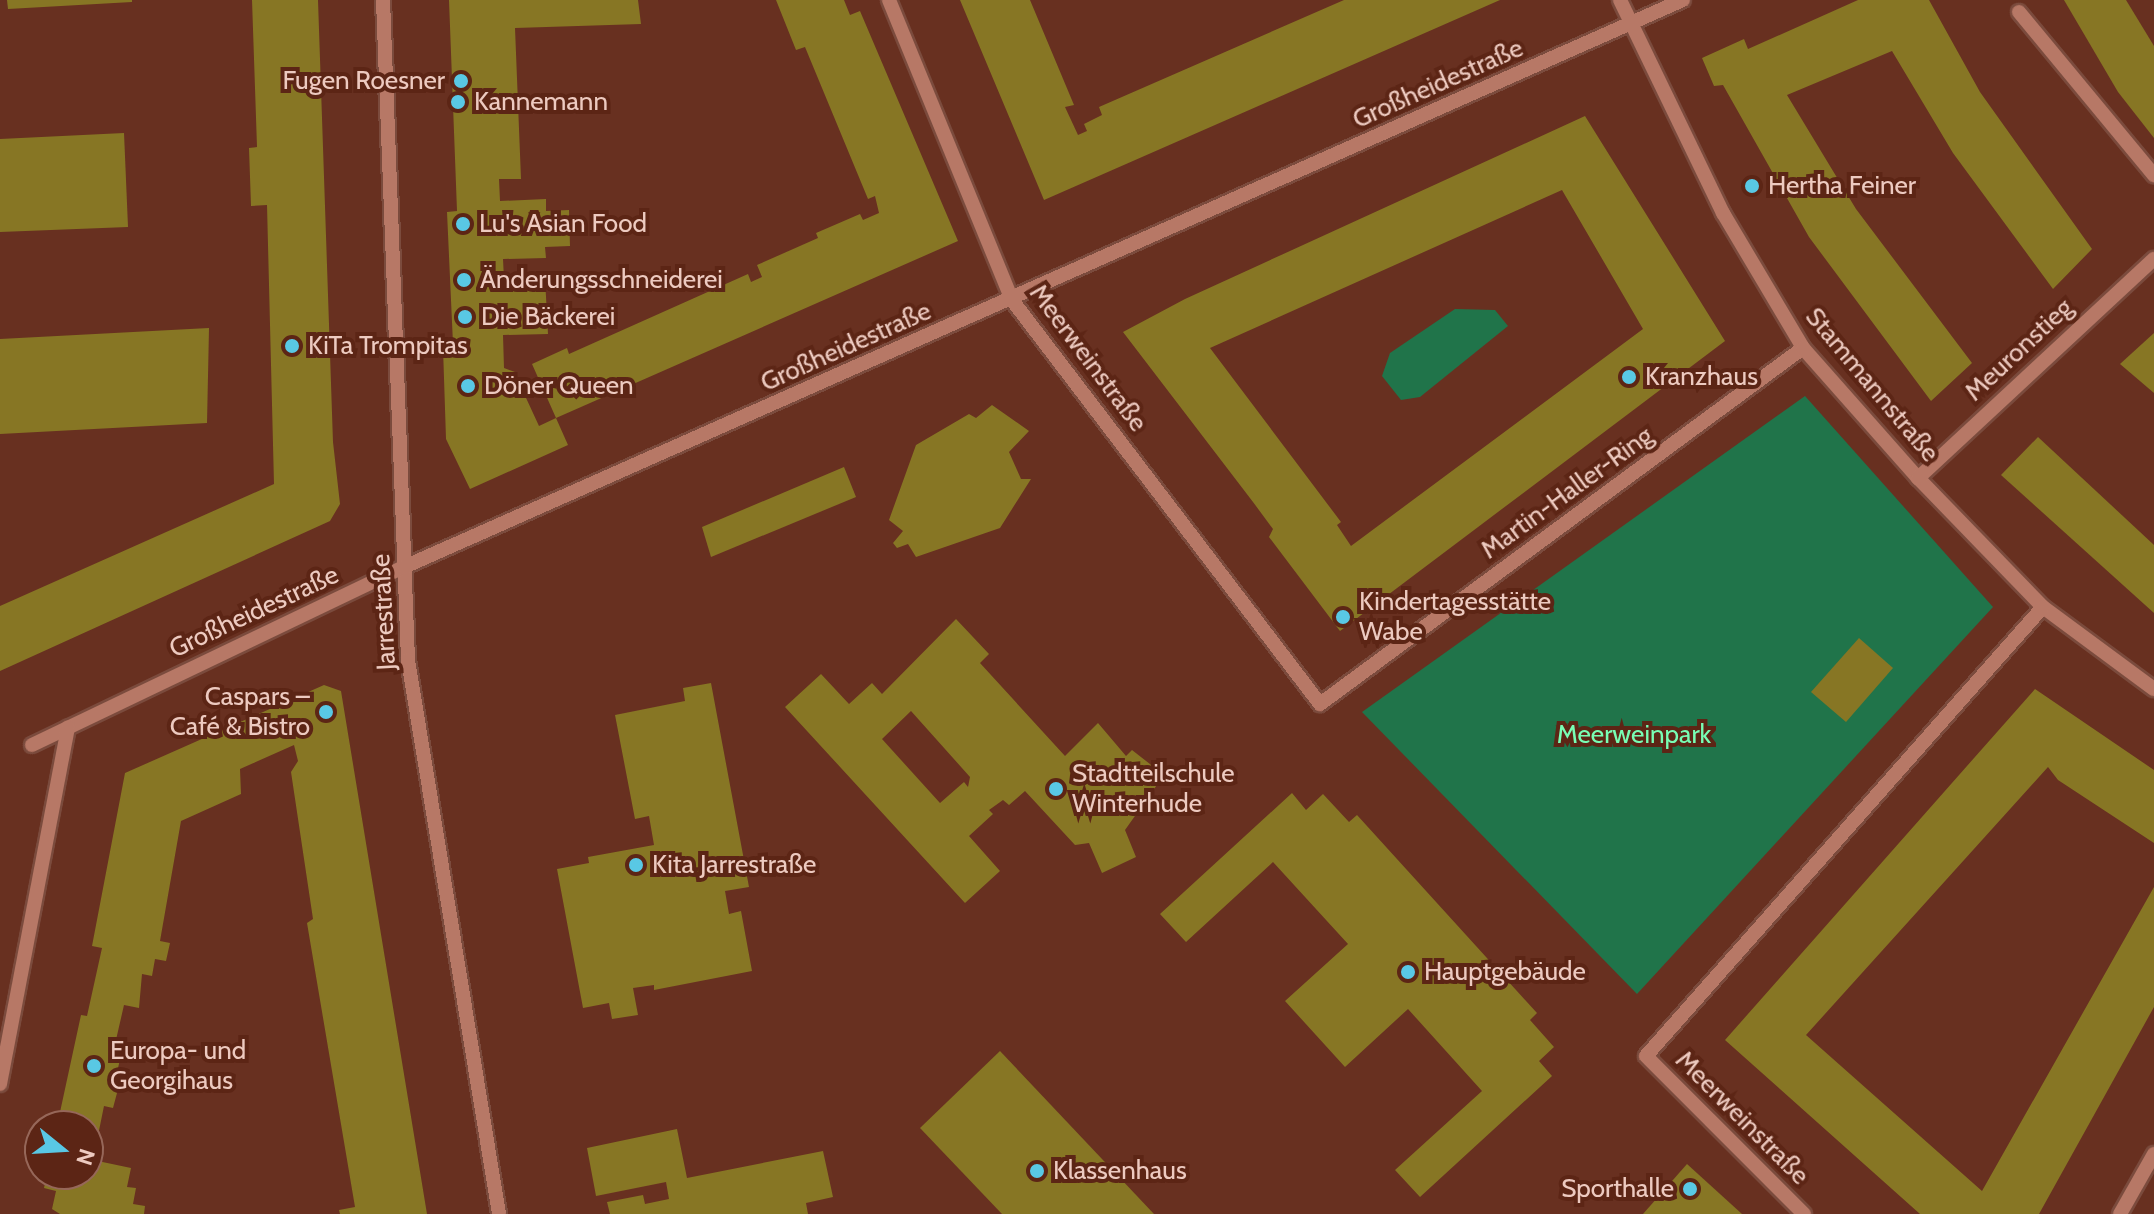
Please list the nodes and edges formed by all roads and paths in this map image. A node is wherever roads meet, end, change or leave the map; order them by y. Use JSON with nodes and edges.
{"nodes":[{"id":1,"x":383,"y":0,"type":"edge"},
{"id":2,"x":889,"y":0,"type":"edge"},
{"id":3,"x":1620,"y":0,"type":"edge"},
{"id":4,"x":1683,"y":0,"type":"edge"},
{"id":5,"x":2019,"y":12,"type":"dead end"},
{"id":6,"x":1629,"y":25,"type":"junction"},
{"id":7,"x":2154,"y":175,"type":"edge"},
{"id":8,"x":2154,"y":259,"type":"edge"},
{"id":9,"x":1012,"y":300,"type":"junction"},
{"id":10,"x":1803,"y":348,"type":"junction"},
{"id":11,"x":1918,"y":478,"type":"junction"},
{"id":12,"x":404,"y":567,"type":"junction"},
{"id":13,"x":2043,"y":607,"type":"junction"},
{"id":14,"x":2154,"y":689,"type":"edge"},
{"id":15,"x":1320,"y":704,"type":"joint"},
{"id":16,"x":68,"y":727,"type":"junction"},
{"id":17,"x":32,"y":745,"type":"dead end"},
{"id":18,"x":0,"y":1084,"type":"edge"},
{"id":19,"x":2154,"y":1154,"type":"edge"},
{"id":20,"x":499,"y":1214,"type":"edge"},
{"id":21,"x":1804,"y":1214,"type":"edge"},
{"id":22,"x":2120,"y":1214,"type":"edge"}],
"edges":[{"from":1,"to":12,"type":"street","name":"Jarrestraße"},
{"from":2,"to":9,"type":"street","name":"Meerweinstraße"},
{"from":3,"to":6,"type":"street","name":"Stammannstraße"},
{"from":4,"to":6,"type":"street","name":"Großheidestraße"},
{"from":5,"to":7,"type":"street"},
{"from":6,"to":9,"type":"street","name":"Großheidestraße"},
{"from":6,"to":10,"type":"street","name":"Stammannstraße"},
{"from":8,"to":11,"type":"street","name":"Meuronstieg"},
{"from":9,"to":12,"type":"street","name":"Großheidestraße"},
{"from":9,"to":15,"type":"street","name":"Meerweinstraße"},
{"from":10,"to":11,"type":"street","name":"Stammannstraße"},
{"from":10,"to":15,"type":"street","name":"Martin-Haller-Ring"},
{"from":11,"to":13,"type":"street","name":"Stammannstraße"},
{"from":12,"to":16,"type":"street","name":"Großheidestraße"},
{"from":12,"to":20,"type":"street","name":"Jarrestraße"},
{"from":13,"to":14,"type":"street","name":"Stammannstraße"},
{"from":13,"to":21,"type":"street","name":"Meerweinstraße"},
{"from":16,"to":17,"type":"street","name":"Großheidestraße"},
{"from":16,"to":18,"type":"street"},
{"from":19,"to":22,"type":"street"}]}
